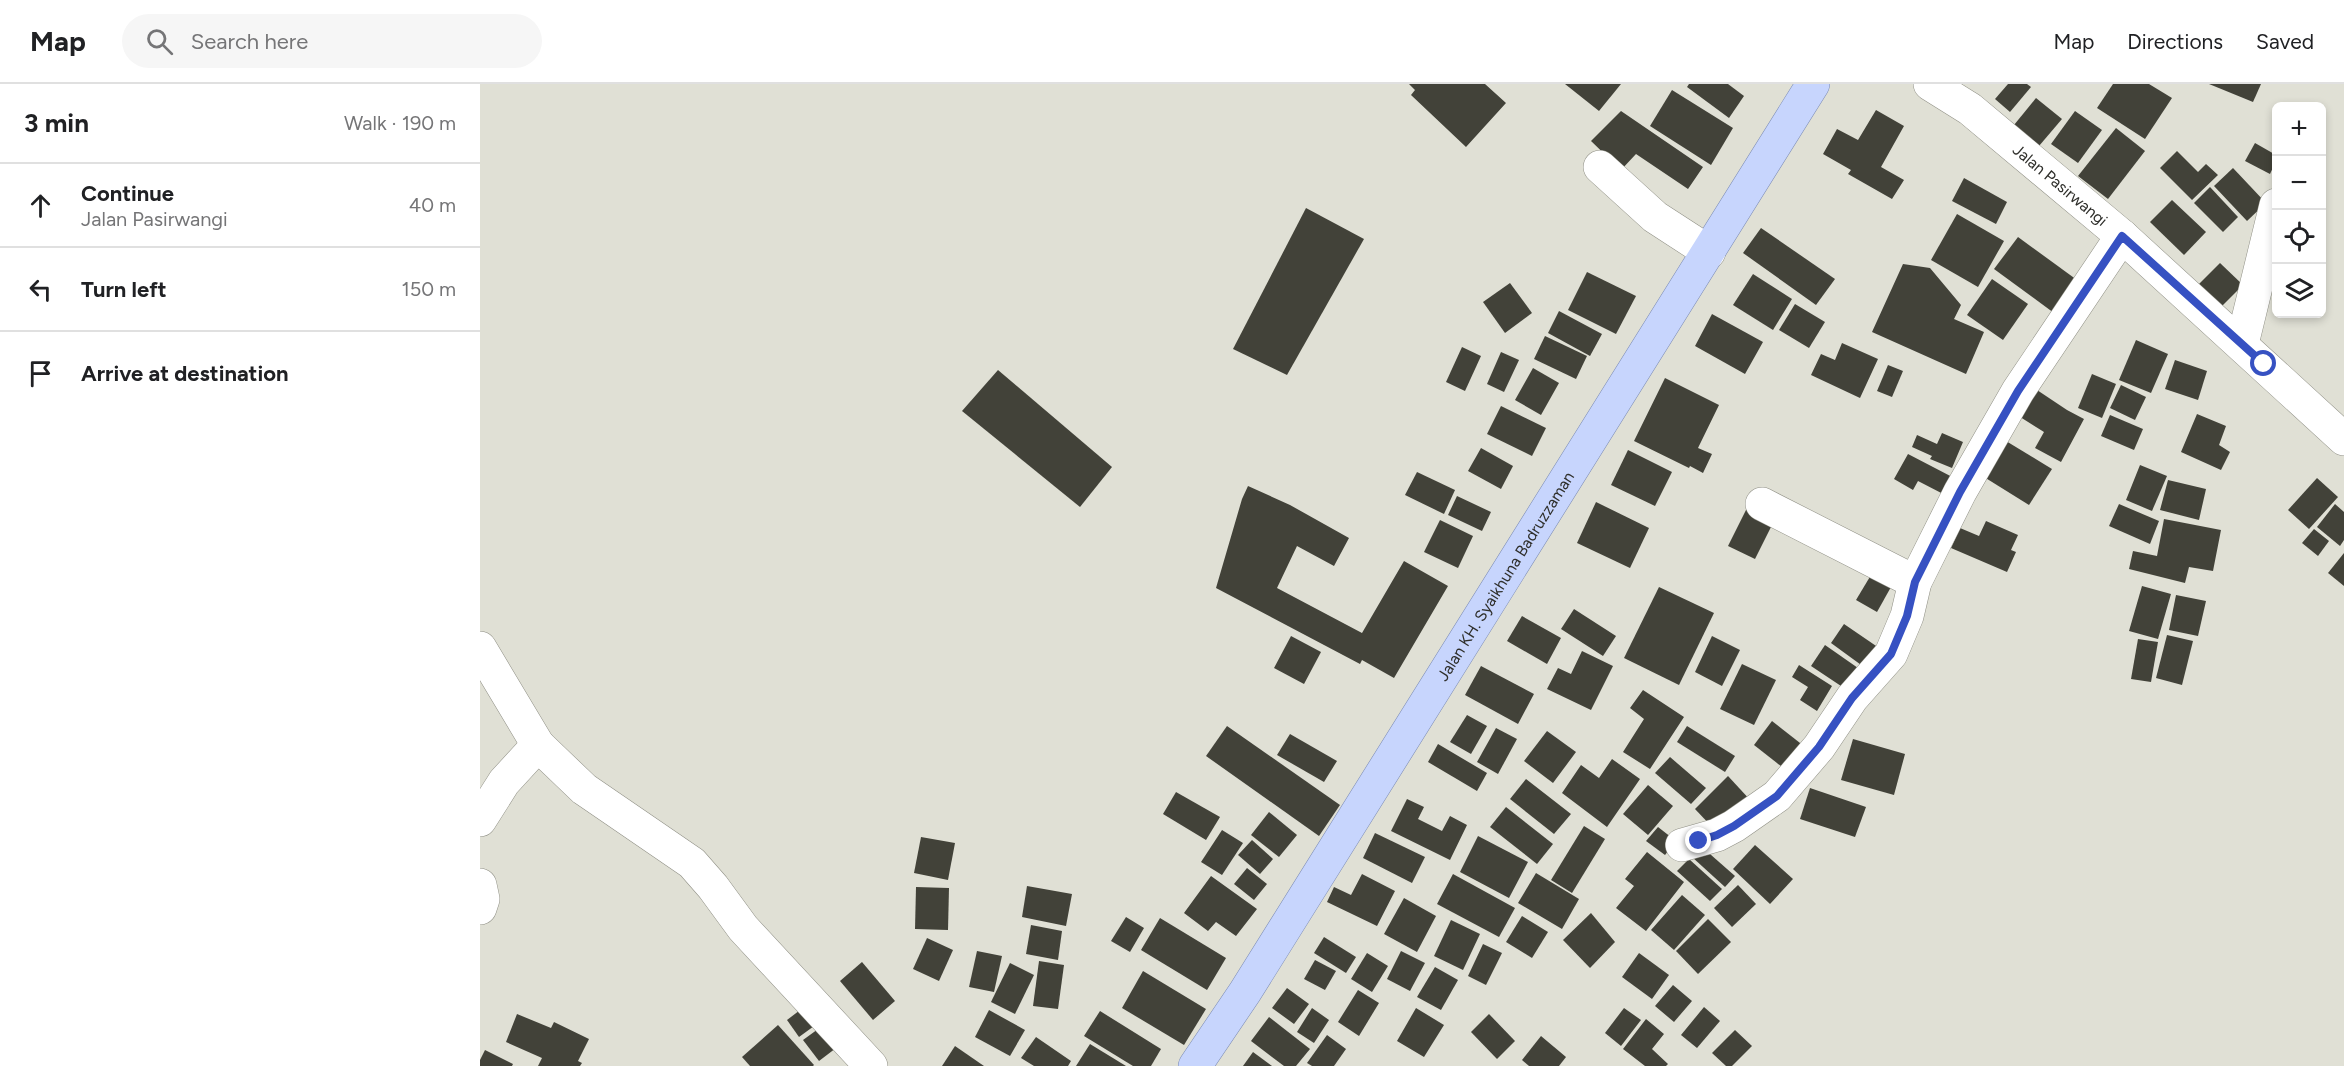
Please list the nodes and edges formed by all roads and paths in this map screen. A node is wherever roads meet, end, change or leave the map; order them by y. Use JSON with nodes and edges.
{"nodes":[{"id":1,"x":1813,"y":84,"type":"edge"},
{"id":2,"x":1930,"y":84,"type":"edge"},
{"id":3,"x":1599,"y":167,"type":"dead end"},
{"id":4,"x":2276,"y":210,"type":"edge"},
{"id":5,"x":2122,"y":236,"type":"junction"},
{"id":6,"x":1709,"y":252,"type":"junction"},
{"id":7,"x":2242,"y":344,"type":"junction"},
{"id":8,"x":2344,"y":439,"type":"edge"},
{"id":9,"x":1762,"y":504,"type":"dead end"},
{"id":10,"x":1915,"y":582,"type":"junction"},
{"id":11,"x":480,"y":648,"type":"edge"},
{"id":12,"x":538,"y":745,"type":"junction"},
{"id":13,"x":480,"y":820,"type":"edge"},
{"id":14,"x":1682,"y":845,"type":"dead end"},
{"id":15,"x":480,"y":885,"type":"edge"},
{"id":16,"x":480,"y":908,"type":"edge"},
{"id":17,"x":871,"y":1066,"type":"edge"},
{"id":18,"x":1195,"y":1066,"type":"edge"}],
"edges":[{"from":1,"to":6,"type":"main road","name":"Jalan KH. Syaikhuna Badruzzaman"},
{"from":2,"to":5,"type":"street","name":"Jalan Pasirwangi"},
{"from":3,"to":6,"type":"street"},
{"from":4,"to":7,"type":"street"},
{"from":5,"to":7,"type":"street","name":"Jalan Pasirwangi"},
{"from":5,"to":10,"type":"street"},
{"from":6,"to":18,"type":"main road","name":"Jalan KH. Syaikhuna Badruzzaman"},
{"from":7,"to":8,"type":"street","name":"Jalan Pasirwangi"},
{"from":9,"to":10,"type":"street"},
{"from":10,"to":14,"type":"street"},
{"from":11,"to":12,"type":"street"},
{"from":12,"to":13,"type":"street"},
{"from":12,"to":17,"type":"street"},
{"from":15,"to":16,"type":"street"}]}
